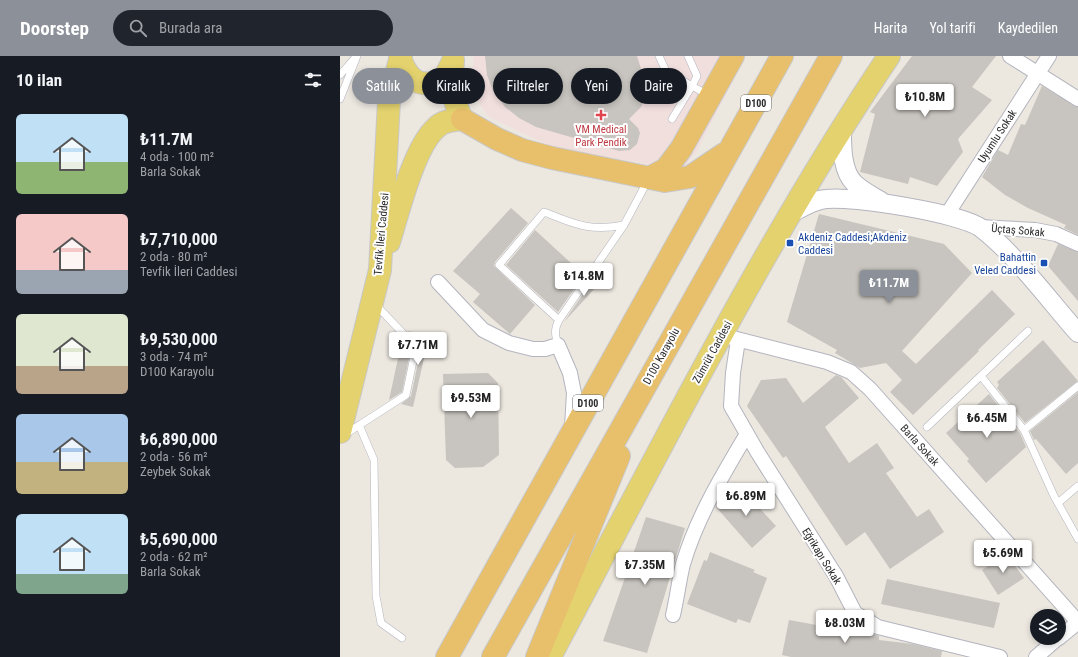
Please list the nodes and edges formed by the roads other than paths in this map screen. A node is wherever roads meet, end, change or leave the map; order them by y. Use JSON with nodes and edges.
{"nodes":[{"id":1,"x":357,"y":56,"type":"edge"},
{"id":2,"x":659,"y":56,"type":"edge"},
{"id":3,"x":688,"y":56,"type":"edge"},
{"id":4,"x":732,"y":56,"type":"edge"},
{"id":5,"x":782,"y":56,"type":"edge"},
{"id":6,"x":831,"y":56,"type":"edge"},
{"id":7,"x":889,"y":56,"type":"edge"},
{"id":8,"x":1010,"y":56,"type":"edge"},
{"id":9,"x":1049,"y":56,"type":"edge"},
{"id":10,"x":400,"y":57,"type":"edge"},
{"id":11,"x":454,"y":58,"type":"edge"},
{"id":12,"x":1037,"y":74,"type":"junction"},
{"id":13,"x":340,"y":75,"type":"edge"},
{"id":14,"x":692,"y":86,"type":"junction"},
{"id":15,"x":710,"y":97,"type":"junction"},
{"id":16,"x":340,"y":99,"type":"edge"},
{"id":17,"x":1078,"y":99,"type":"edge"},
{"id":18,"x":462,"y":119,"type":"junction"},
{"id":19,"x":672,"y":119,"type":"dead end"},
{"id":20,"x":842,"y":127,"type":"junction"},
{"id":21,"x":730,"y":150,"type":"junction"},
{"id":22,"x":649,"y":178,"type":"junction"},
{"id":23,"x":884,"y":203,"type":"junction"},
{"id":24,"x":792,"y":213,"type":"junction"},
{"id":25,"x":946,"y":216,"type":"junction"},
{"id":26,"x":624,"y":226,"type":"junction"},
{"id":27,"x":979,"y":227,"type":"junction"},
{"id":28,"x":1078,"y":244,"type":"edge"},
{"id":29,"x":380,"y":270,"type":"junction"},
{"id":30,"x":438,"y":282,"type":"dead end"},
{"id":31,"x":372,"y":301,"type":"junction"},
{"id":32,"x":559,"y":320,"type":"junction"},
{"id":33,"x":1028,"y":331,"type":"dead end"},
{"id":34,"x":1078,"y":333,"type":"edge"},
{"id":35,"x":730,"y":337,"type":"junction"},
{"id":36,"x":558,"y":345,"type":"junction"},
{"id":37,"x":658,"y":362,"type":"junction"},
{"id":38,"x":981,"y":376,"type":"junction"},
{"id":39,"x":1078,"y":386,"type":"edge"},
{"id":40,"x":927,"y":427,"type":"dead end"},
{"id":41,"x":349,"y":429,"type":"edge"},
{"id":42,"x":1024,"y":430,"type":"junction"},
{"id":43,"x":572,"y":434,"type":"junction"},
{"id":44,"x":747,"y":434,"type":"junction"},
{"id":45,"x":340,"y":438,"type":"edge"},
{"id":46,"x":1078,"y":486,"type":"edge"},
{"id":47,"x":1058,"y":503,"type":"junction"},
{"id":48,"x":1078,"y":539,"type":"edge"},
{"id":49,"x":673,"y":615,"type":"dead end"},
{"id":50,"x":1078,"y":622,"type":"edge"},
{"id":51,"x":1066,"y":632,"type":"edge"},
{"id":52,"x":402,"y":638,"type":"dead end"},
{"id":53,"x":1051,"y":645,"type":"edge"},
{"id":54,"x":447,"y":657,"type":"edge"},
{"id":55,"x":493,"y":657,"type":"edge"},
{"id":56,"x":537,"y":657,"type":"edge"},
{"id":57,"x":550,"y":657,"type":"edge"},
{"id":58,"x":1000,"y":657,"type":"edge"},
{"id":59,"x":1036,"y":657,"type":"edge"}],
"edges":[{"from":1,"to":13,"type":"lane"},
{"from":1,"to":16,"type":"lane"},
{"from":2,"to":14,"type":"lane"},
{"from":3,"to":14,"type":"lane"},
{"from":4,"to":15,"type":"highway"},
{"from":5,"to":21,"type":"highway","number":"D100"},
{"from":6,"to":37,"type":"highway","name":"D100 Karayolu"},
{"from":7,"to":20,"type":"main road","name":"Zümrüt Caddesi"},
{"from":8,"to":12,"type":"street"},
{"from":9,"to":12,"type":"street","name":"Uyumlu Sokak"},
{"from":10,"to":11,"type":"main road","name":"Tevfik İleri Caddesi"},
{"from":10,"to":29,"type":"main road","name":"Tevfik İleri Caddesi"},
{"from":11,"to":18,"type":"main road"},
{"from":12,"to":17,"type":"street"},
{"from":12,"to":25,"type":"street","name":"Uyumlu Sokak"},
{"from":14,"to":15,"type":"lane"},
{"from":14,"to":19,"type":"lane"},
{"from":15,"to":22,"type":"highway"},
{"from":18,"to":22,"type":"highway"},
{"from":18,"to":29,"type":"main road"},
{"from":20,"to":23,"type":"street"},
{"from":20,"to":24,"type":"main road","name":"Zümrüt Caddesi"},
{"from":21,"to":22,"type":"highway"},
{"from":21,"to":43,"type":"highway","number":"D100"},
{"from":22,"to":26,"type":"lane"},
{"from":23,"to":24,"type":"street"},
{"from":23,"to":25,"type":"street"},
{"from":24,"to":35,"type":"main road","name":"Zümrüt Caddesi"},
{"from":25,"to":27,"type":"street"},
{"from":26,"to":32,"type":"lane"},
{"from":26,"to":32,"type":"lane"},
{"from":27,"to":28,"type":"street","name":"Üçtaş Sokak"},
{"from":27,"to":34,"type":"street"},
{"from":29,"to":31,"type":"main road","name":"Tevfik İleri Caddesi"},
{"from":30,"to":36,"type":"street"},
{"from":31,"to":41,"type":"main road","name":"Tevfik İleri Caddesi"},
{"from":31,"to":41,"type":"lane"},
{"from":32,"to":36,"type":"lane"},
{"from":33,"to":38,"type":"lane"},
{"from":35,"to":44,"type":"street","name":"Eğrikapı Sokak"},
{"from":35,"to":50,"type":"street","name":"Barla Sokak"},
{"from":35,"to":57,"type":"main road","name":"Zümrüt Caddesi"},
{"from":36,"to":43,"type":"street"},
{"from":37,"to":55,"type":"highway","name":"D100 Karayolu"},
{"from":37,"to":56,"type":"highway"},
{"from":38,"to":40,"type":"lane"},
{"from":38,"to":42,"type":"lane"},
{"from":39,"to":42,"type":"lane"},
{"from":41,"to":45,"type":"lane"},
{"from":41,"to":52,"type":"lane"},
{"from":42,"to":47,"type":"lane"},
{"from":43,"to":54,"type":"highway","number":"D100"},
{"from":44,"to":49,"type":"street"},
{"from":44,"to":58,"type":"street","name":"Eğrikapı Sokak"},
{"from":46,"to":47,"type":"lane"},
{"from":47,"to":48,"type":"lane"},
{"from":50,"to":51,"type":"street"},
{"from":53,"to":59,"type":"street"}]}
